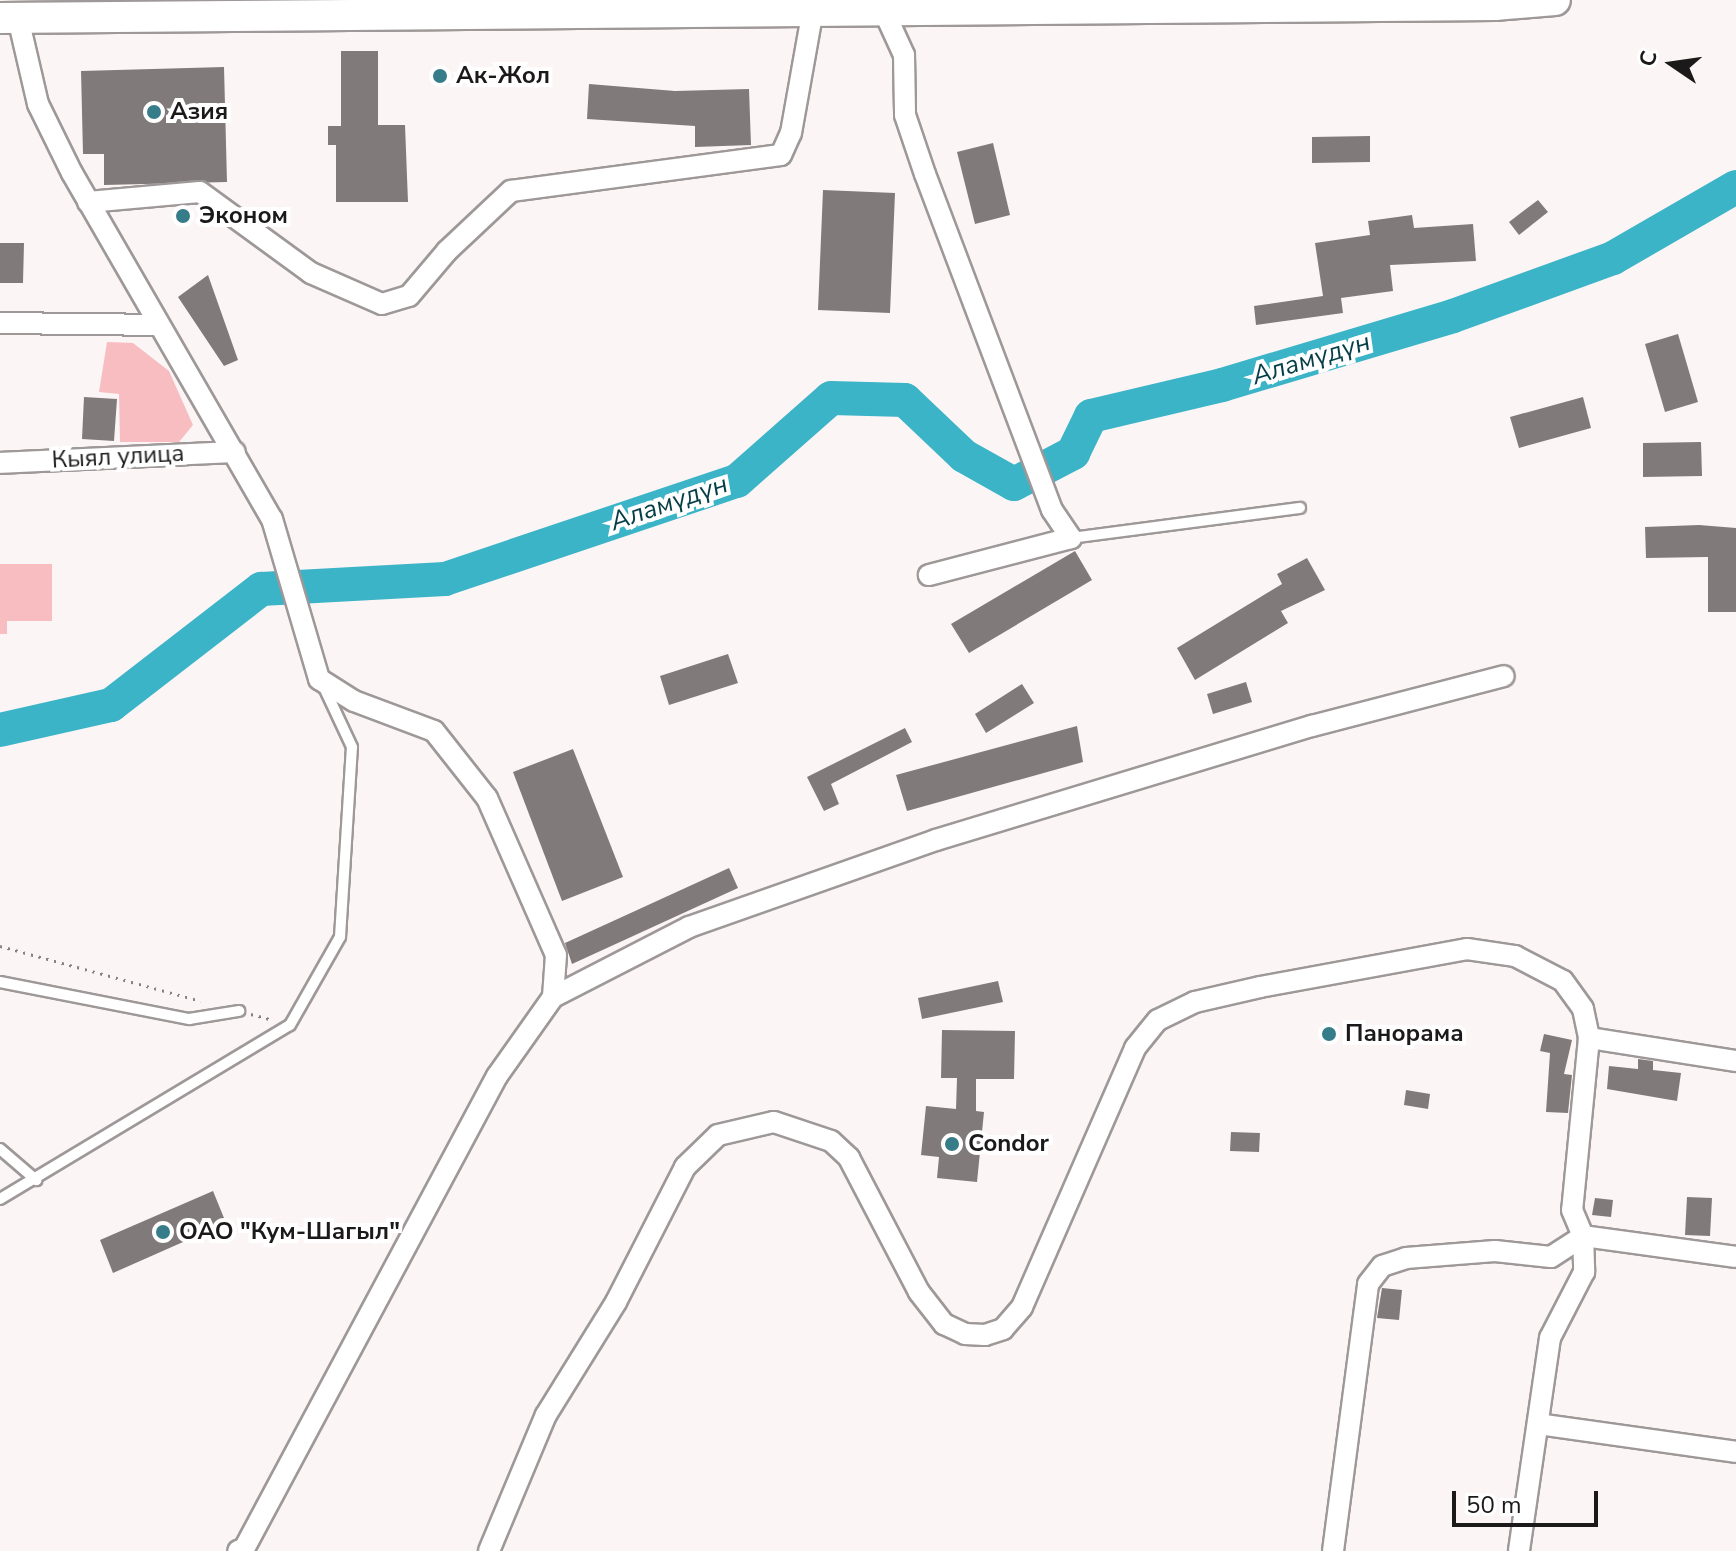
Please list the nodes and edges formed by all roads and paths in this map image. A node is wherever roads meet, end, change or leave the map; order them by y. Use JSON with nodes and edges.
{"nodes":[{"id":1,"x":1555,"y":0,"type":"edge"},
{"id":2,"x":1278,"y":4,"type":"edge"},
{"id":3,"x":589,"y":5,"type":"edge"},
{"id":4,"x":673,"y":5,"type":"edge"},
{"id":5,"x":813,"y":9,"type":"junction"},
{"id":6,"x":883,"y":9,"type":"junction"},
{"id":7,"x":13,"y":12,"type":"edge"},
{"id":8,"x":88,"y":202,"type":"junction"},
{"id":9,"x":0,"y":323,"type":"edge"},
{"id":10,"x":156,"y":325,"type":"junction"},
{"id":11,"x":235,"y":452,"type":"junction"},
{"id":12,"x":0,"y":463,"type":"edge"},
{"id":13,"x":1300,"y":508,"type":"dead end"},
{"id":14,"x":1071,"y":538,"type":"junction"},
{"id":15,"x":929,"y":575,"type":"dead end"},
{"id":16,"x":1504,"y":676,"type":"dead end"},
{"id":17,"x":319,"y":679,"type":"junction"},
{"id":18,"x":0,"y":946,"type":"edge"},
{"id":19,"x":0,"y":982,"type":"edge"},
{"id":20,"x":553,"y":997,"type":"junction"},
{"id":21,"x":239,"y":1011,"type":"junction"},
{"id":22,"x":290,"y":1025,"type":"junction"},
{"id":23,"x":1589,"y":1038,"type":"junction"},
{"id":24,"x":1736,"y":1061,"type":"edge"},
{"id":25,"x":0,"y":1149,"type":"edge"},
{"id":26,"x":36,"y":1180,"type":"junction"},
{"id":27,"x":0,"y":1199,"type":"edge"},
{"id":28,"x":1583,"y":1236,"type":"junction"},
{"id":29,"x":1736,"y":1257,"type":"edge"},
{"id":30,"x":1538,"y":1424,"type":"junction"},
{"id":31,"x":1736,"y":1452,"type":"edge"},
{"id":32,"x":242,"y":1550,"type":"edge"},
{"id":33,"x":489,"y":1551,"type":"edge"},
{"id":34,"x":1333,"y":1551,"type":"edge"},
{"id":35,"x":1519,"y":1551,"type":"edge"}],
"edges":[{"from":1,"to":2,"type":"main road"},
{"from":2,"to":6,"type":"main road"},
{"from":3,"to":4,"type":"main road"},
{"from":3,"to":7,"type":"main road"},
{"from":4,"to":5,"type":"main road"},
{"from":5,"to":6,"type":"main road"},
{"from":5,"to":8,"type":"street"},
{"from":6,"to":14,"type":"street"},
{"from":7,"to":8,"type":"street"},
{"from":8,"to":10,"type":"street"},
{"from":9,"to":10,"type":"street"},
{"from":10,"to":11,"type":"street"},
{"from":11,"to":12,"type":"street","name":"Кыял улица"},
{"from":11,"to":17,"type":"street"},
{"from":13,"to":14,"type":"lane"},
{"from":14,"to":15,"type":"street"},
{"from":16,"to":20,"type":"street"},
{"from":17,"to":20,"type":"street"},
{"from":17,"to":22,"type":"lane"},
{"from":18,"to":21,"type":"path"},
{"from":19,"to":21,"type":"lane"},
{"from":20,"to":32,"type":"street"},
{"from":21,"to":22,"type":"path"},
{"from":22,"to":26,"type":"lane"},
{"from":23,"to":24,"type":"street"},
{"from":23,"to":28,"type":"street"},
{"from":23,"to":33,"type":"street"},
{"from":25,"to":26,"type":"lane"},
{"from":26,"to":27,"type":"lane"},
{"from":28,"to":29,"type":"street"},
{"from":28,"to":30,"type":"street"},
{"from":28,"to":34,"type":"street"},
{"from":30,"to":31,"type":"street"},
{"from":30,"to":35,"type":"street"}]}
